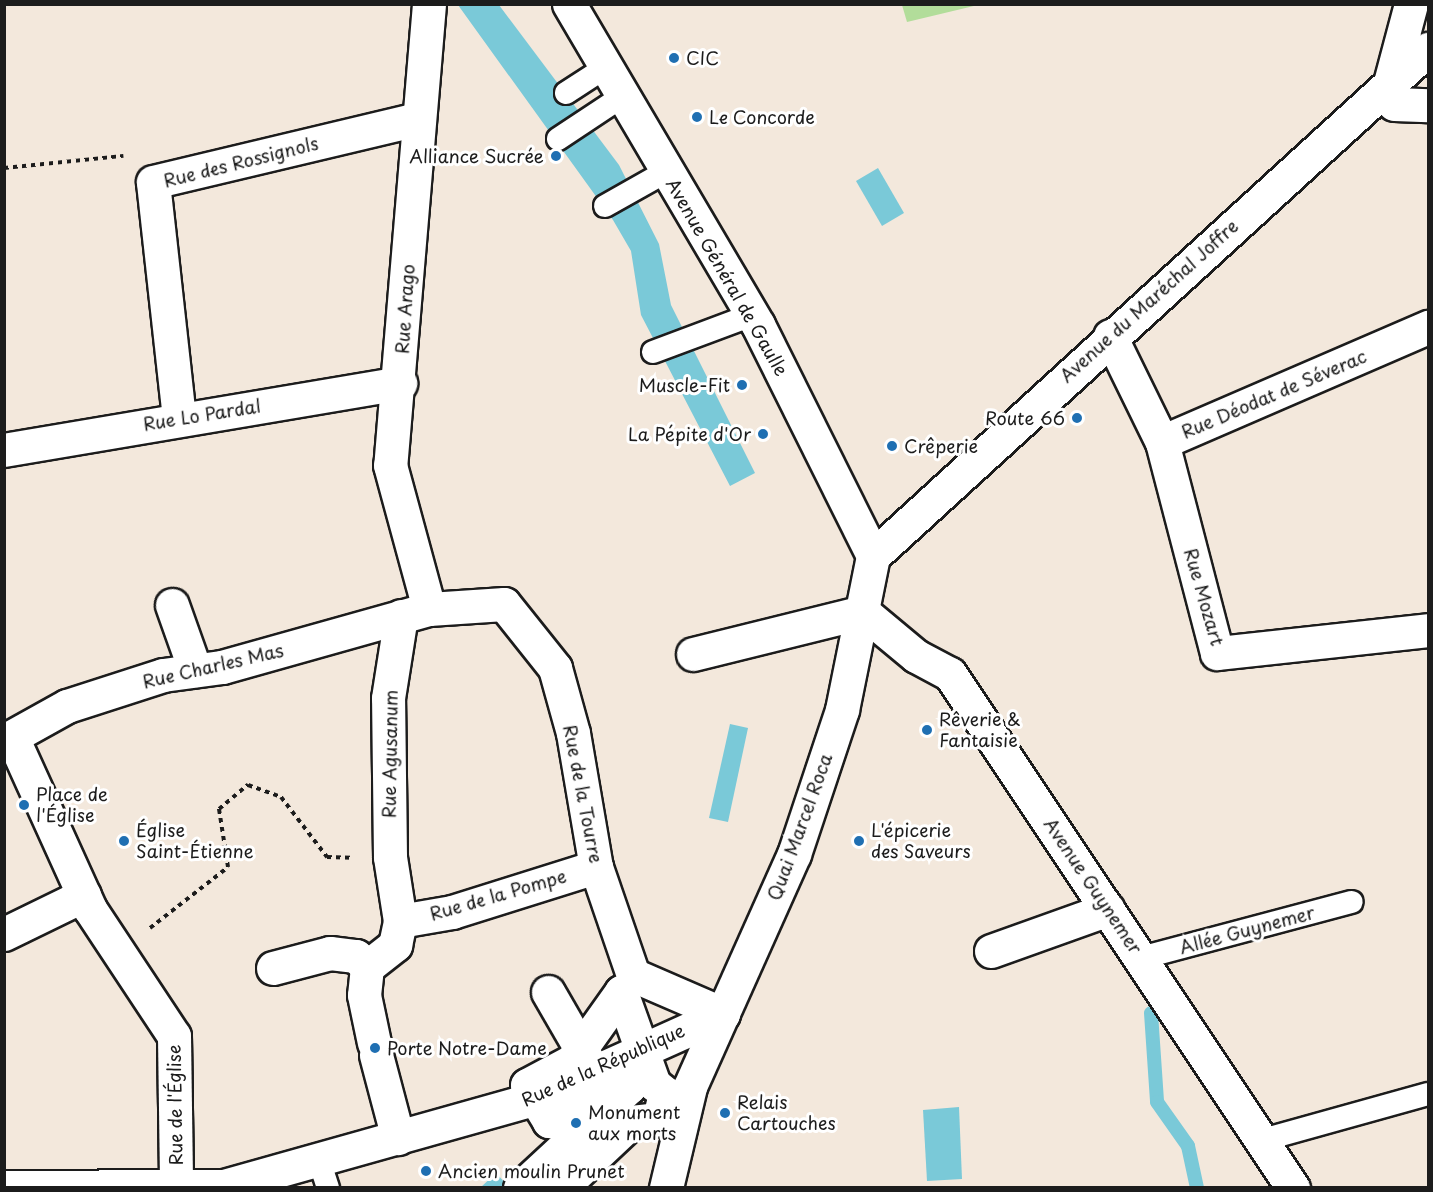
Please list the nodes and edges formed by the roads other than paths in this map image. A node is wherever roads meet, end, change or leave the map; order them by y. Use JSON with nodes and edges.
{"nodes":[{"id":1,"x":429,"y":4,"type":"edge"},
{"id":2,"x":569,"y":4,"type":"edge"},
{"id":3,"x":1411,"y":4,"type":"edge"},
{"id":4,"x":1428,"y":49,"type":"edge"},
{"id":5,"x":606,"y":68,"type":"junction"},
{"id":6,"x":1390,"y":83,"type":"junction"},
{"id":7,"x":566,"y":93,"type":"dead end"},
{"id":8,"x":622,"y":96,"type":"junction"},
{"id":9,"x":1428,"y":105,"type":"edge"},
{"id":10,"x":418,"y":119,"type":"junction"},
{"id":11,"x":558,"y":139,"type":"dead end"},
{"id":12,"x":667,"y":171,"type":"junction"},
{"id":13,"x":605,"y":206,"type":"dead end"},
{"id":14,"x":752,"y":315,"type":"junction"},
{"id":15,"x":1428,"y":327,"type":"edge"},
{"id":16,"x":1110,"y":336,"type":"junction"},
{"id":17,"x":653,"y":352,"type":"dead end"},
{"id":18,"x":400,"y":383,"type":"junction"},
{"id":19,"x":178,"y":418,"type":"junction"},
{"id":20,"x":1162,"y":442,"type":"junction"},
{"id":21,"x":4,"y":450,"type":"edge"},
{"id":22,"x":873,"y":556,"type":"junction"},
{"id":23,"x":172,"y":605,"type":"dead end"},
{"id":24,"x":863,"y":612,"type":"junction"},
{"id":25,"x":415,"y":613,"type":"junction"},
{"id":26,"x":1428,"y":630,"type":"edge"},
{"id":27,"x":693,"y":654,"type":"dead end"},
{"id":28,"x":195,"y":670,"type":"junction"},
{"id":29,"x":8,"y":739,"type":"edge"},
{"id":30,"x":596,"y":867,"type":"junction"},
{"id":31,"x":87,"y":902,"type":"junction"},
{"id":32,"x":1352,"y":902,"type":"dead end"},
{"id":33,"x":1108,"y":909,"type":"junction"},
{"id":34,"x":400,"y":921,"type":"junction"},
{"id":35,"x":4,"y":934,"type":"edge"},
{"id":36,"x":991,"y":951,"type":"dead end"},
{"id":37,"x":1142,"y":958,"type":"junction"},
{"id":38,"x":367,"y":967,"type":"junction"},
{"id":39,"x":273,"y":968,"type":"dead end"},
{"id":40,"x":548,"y":992,"type":"dead end"},
{"id":41,"x":723,"y":1014,"type":"junction"},
{"id":42,"x":642,"y":1047,"type":"junction"},
{"id":43,"x":586,"y":1058,"type":"junction"},
{"id":44,"x":1428,"y":1094,"type":"edge"},
{"id":45,"x":534,"y":1099,"type":"junction"},
{"id":46,"x":1263,"y":1140,"type":"junction"},
{"id":47,"x":388,"y":1141,"type":"junction"},
{"id":48,"x":324,"y":1174,"type":"edge"},
{"id":49,"x":176,"y":1183,"type":"junction"},
{"id":50,"x":4,"y":1187,"type":"edge"},
{"id":51,"x":520,"y":1188,"type":"edge"},
{"id":52,"x":561,"y":1188,"type":"edge"},
{"id":53,"x":666,"y":1188,"type":"edge"},
{"id":54,"x":1293,"y":1188,"type":"edge"}],
"edges":[{"from":1,"to":10,"type":"street","name":"Rue Arago"},
{"from":2,"to":5,"type":"street","name":"Avenue Général de Gaulle"},
{"from":3,"to":6,"type":"street"},
{"from":4,"to":6,"type":"street","name":"Avenue du Maréchal Joffre"},
{"from":5,"to":7,"type":"lane"},
{"from":5,"to":8,"type":"street","name":"Avenue Général de Gaulle"},
{"from":6,"to":9,"type":"street"},
{"from":6,"to":16,"type":"street","name":"Avenue du Maréchal Joffre"},
{"from":8,"to":11,"type":"lane"},
{"from":8,"to":12,"type":"street","name":"Avenue Général de Gaulle"},
{"from":10,"to":18,"type":"street","name":"Rue Arago"},
{"from":10,"to":19,"type":"street","name":"Rue des Rossignols"},
{"from":12,"to":13,"type":"lane"},
{"from":12,"to":14,"type":"street","name":"Avenue Général de Gaulle"},
{"from":14,"to":17,"type":"lane"},
{"from":14,"to":22,"type":"street","name":"Avenue Général de Gaulle"},
{"from":15,"to":20,"type":"street","name":"Rue Déodat de Séverac"},
{"from":16,"to":20,"type":"street","name":"Rue Déodat de Séverac"},
{"from":16,"to":22,"type":"street","name":"Avenue du Maréchal Joffre"},
{"from":18,"to":19,"type":"street","name":"Rue Lo Pardal"},
{"from":18,"to":25,"type":"street","name":"Rue Arago"},
{"from":19,"to":21,"type":"street","name":"Rue Lo Pardal"},
{"from":20,"to":26,"type":"street","name":"Rue Mozart"},
{"from":22,"to":24,"type":"street","name":"Quai Marcel Roca"},
{"from":23,"to":28,"type":"street"},
{"from":24,"to":27,"type":"street"},
{"from":24,"to":33,"type":"street","name":"Avenue Guynemer"},
{"from":24,"to":41,"type":"street","name":"Quai Marcel Roca"},
{"from":25,"to":28,"type":"street","name":"Rue Charles Mas"},
{"from":25,"to":30,"type":"street","name":"Rue de la Tourre"},
{"from":25,"to":34,"type":"street","name":"Rue Agusanum"},
{"from":28,"to":29,"type":"street","name":"Rue Charles Mas"},
{"from":29,"to":31,"type":"street"},
{"from":30,"to":34,"type":"street","name":"Rue de la Pompe"},
{"from":30,"to":41,"type":"street","name":"Rue de la Tourre"},
{"from":31,"to":35,"type":"street"},
{"from":31,"to":49,"type":"street","name":"Rue de l'Église"},
{"from":32,"to":37,"type":"lane","name":"Allée Guynemer"},
{"from":33,"to":36,"type":"street"},
{"from":33,"to":37,"type":"street","name":"Avenue Guynemer"},
{"from":34,"to":38,"type":"street"},
{"from":37,"to":46,"type":"street","name":"Avenue Guynemer"},
{"from":38,"to":39,"type":"street"},
{"from":38,"to":47,"type":"street"},
{"from":40,"to":43,"type":"street"},
{"from":41,"to":42,"type":"street","name":"Rue de la République"},
{"from":41,"to":53,"type":"street","name":"Quai Marcel Roca"},
{"from":42,"to":43,"type":"street","name":"Rue de la République"},
{"from":42,"to":43,"type":"street"},
{"from":42,"to":52,"type":"street"},
{"from":43,"to":45,"type":"street","name":"Rue de la République"},
{"from":44,"to":46,"type":"lane"},
{"from":45,"to":47,"type":"street","name":"Rue de la République"},
{"from":45,"to":51,"type":"street"},
{"from":46,"to":54,"type":"street","name":"Avenue Guynemer"},
{"from":47,"to":48,"type":"street","name":"Rue de la République"},
{"from":48,"to":49,"type":"street","name":"Rue de la République"},
{"from":49,"to":50,"type":"street"}]}
